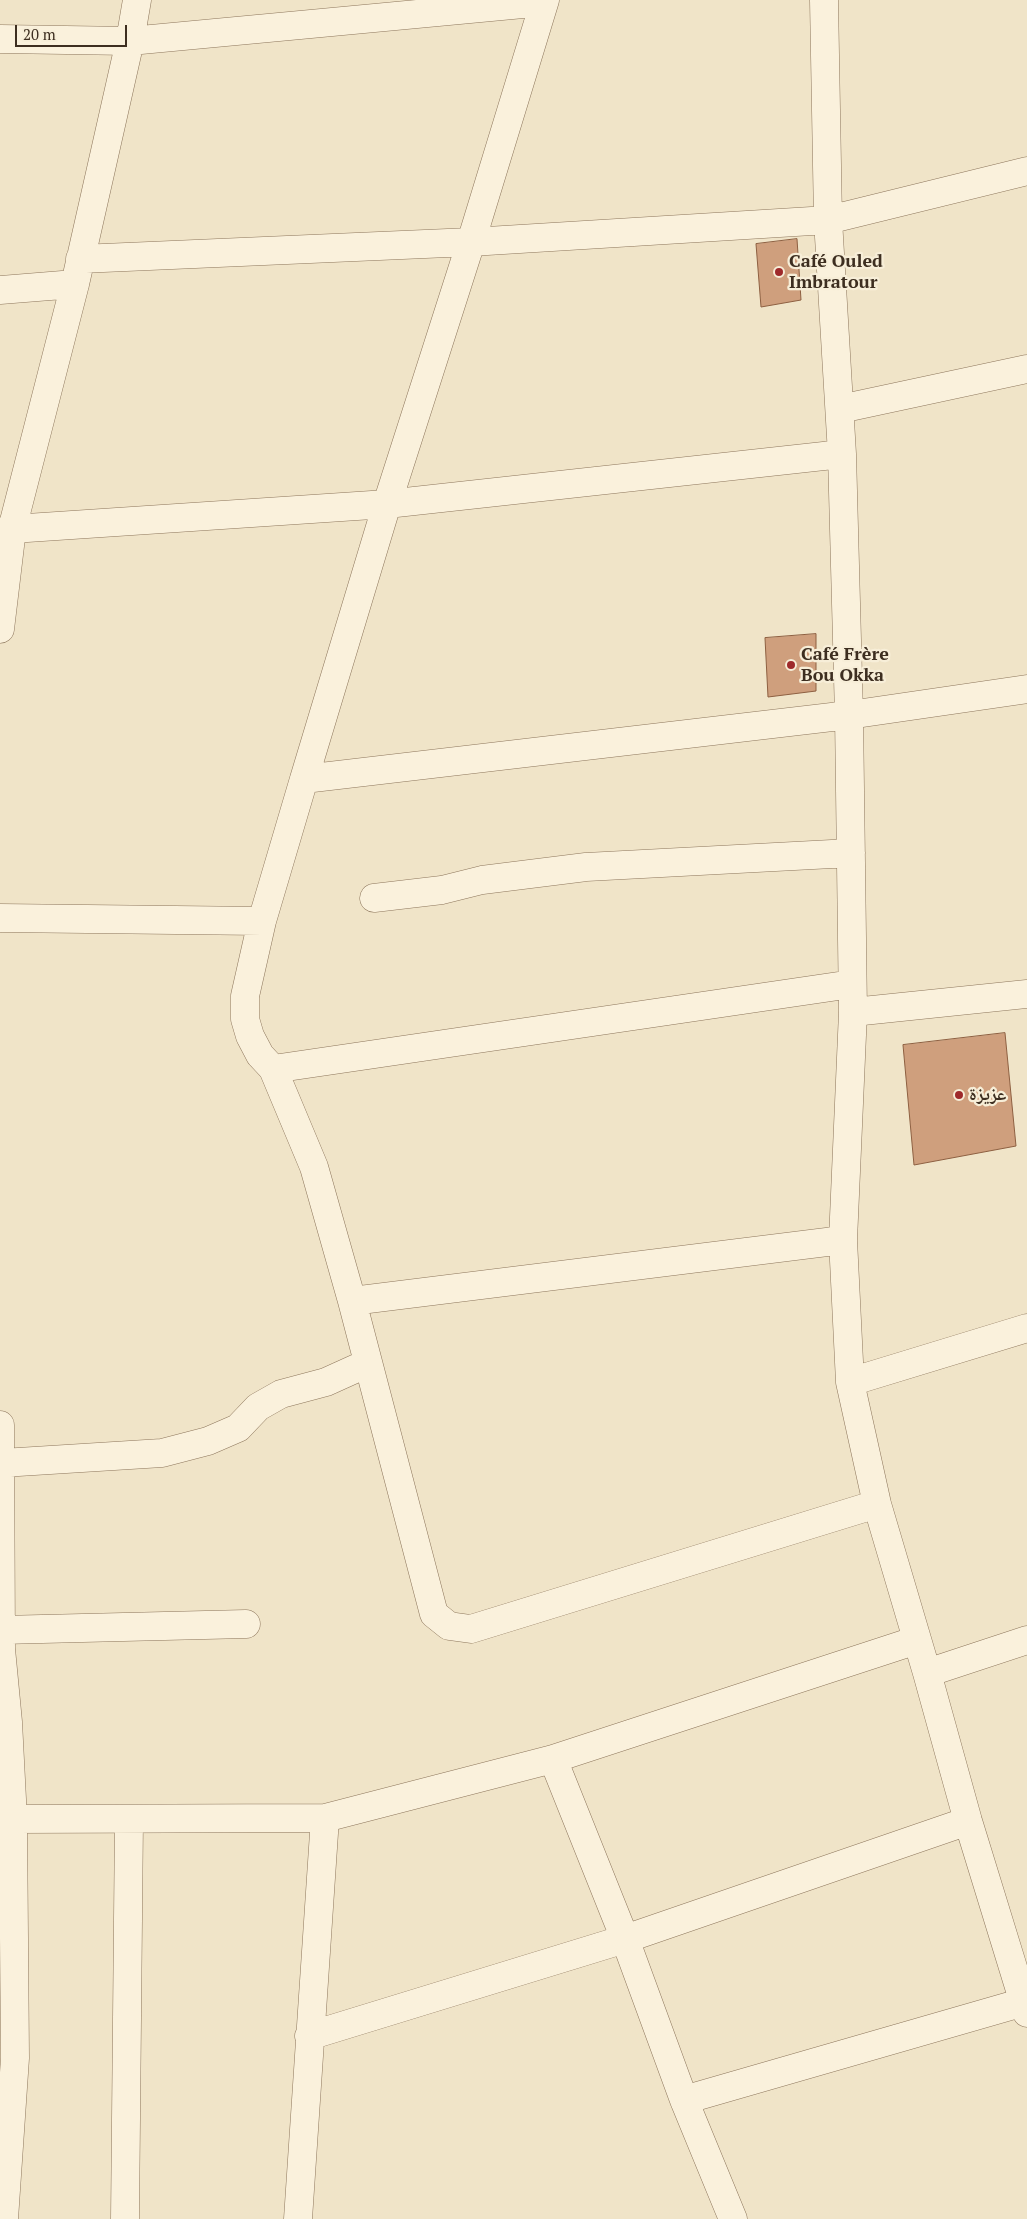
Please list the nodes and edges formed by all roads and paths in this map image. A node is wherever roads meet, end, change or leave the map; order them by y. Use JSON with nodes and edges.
{"nodes":[{"id":1,"x":137,"y":0,"type":"edge"},
{"id":2,"x":824,"y":0,"type":"edge"},
{"id":3,"x":545,"y":1,"type":"edge"},
{"id":4,"x":0,"y":38,"type":"edge"},
{"id":5,"x":130,"y":41,"type":"junction"},
{"id":6,"x":1027,"y":172,"type":"edge"},
{"id":7,"x":828,"y":220,"type":"junction"},
{"id":8,"x":471,"y":242,"type":"junction"},
{"id":9,"x":78,"y":272,"type":"junction"},
{"id":10,"x":0,"y":290,"type":"edge"},
{"id":11,"x":1027,"y":369,"type":"edge"},
{"id":12,"x":840,"y":409,"type":"junction"},
{"id":13,"x":842,"y":454,"type":"junction"},
{"id":14,"x":387,"y":504,"type":"junction"},
{"id":15,"x":6,"y":530,"type":"edge"},
{"id":16,"x":0,"y":629,"type":"edge"},
{"id":17,"x":1027,"y":689,"type":"edge"},
{"id":18,"x":849,"y":716,"type":"junction"},
{"id":19,"x":304,"y":779,"type":"junction"},
{"id":20,"x":851,"y":853,"type":"junction"},
{"id":21,"x":374,"y":898,"type":"dead end"},
{"id":22,"x":0,"y":918,"type":"edge"},
{"id":23,"x":262,"y":921,"type":"junction"},
{"id":24,"x":852,"y":984,"type":"junction"},
{"id":25,"x":1027,"y":994,"type":"edge"},
{"id":26,"x":853,"y":1012,"type":"junction"},
{"id":27,"x":274,"y":1068,"type":"junction"},
{"id":28,"x":843,"y":1240,"type":"junction"},
{"id":29,"x":352,"y":1301,"type":"junction"},
{"id":30,"x":1027,"y":1328,"type":"edge"},
{"id":31,"x":368,"y":1363,"type":"junction"},
{"id":32,"x":850,"y":1382,"type":"junction"},
{"id":33,"x":0,"y":1426,"type":"edge"},
{"id":34,"x":2,"y":1463,"type":"junction"},
{"id":35,"x":877,"y":1504,"type":"junction"},
{"id":36,"x":246,"y":1624,"type":"dead end"},
{"id":37,"x":917,"y":1640,"type":"junction"},
{"id":38,"x":1027,"y":1640,"type":"edge"},
{"id":39,"x":1,"y":1643,"type":"edge"},
{"id":40,"x":927,"y":1673,"type":"junction"},
{"id":41,"x":553,"y":1759,"type":"junction"},
{"id":42,"x":325,"y":1818,"type":"junction"},
{"id":43,"x":13,"y":1819,"type":"junction"},
{"id":44,"x":129,"y":1819,"type":"junction"},
{"id":45,"x":968,"y":1821,"type":"junction"},
{"id":46,"x":625,"y":1939,"type":"junction"},
{"id":47,"x":1017,"y":1942,"type":"edge"},
{"id":48,"x":1025,"y":2007,"type":"edge"},
{"id":49,"x":309,"y":2036,"type":"junction"},
{"id":50,"x":684,"y":2100,"type":"junction"},
{"id":51,"x":4,"y":2219,"type":"edge"},
{"id":52,"x":125,"y":2219,"type":"edge"},
{"id":53,"x":298,"y":2219,"type":"edge"},
{"id":54,"x":732,"y":2219,"type":"edge"}],
"edges":[{"from":1,"to":5,"type":"street"},
{"from":2,"to":7,"type":"street"},
{"from":3,"to":5,"type":"street"},
{"from":3,"to":8,"type":"street"},
{"from":4,"to":5,"type":"street"},
{"from":5,"to":9,"type":"street"},
{"from":6,"to":7,"type":"street"},
{"from":7,"to":8,"type":"street"},
{"from":7,"to":12,"type":"street"},
{"from":8,"to":9,"type":"street"},
{"from":8,"to":14,"type":"street"},
{"from":9,"to":10,"type":"street"},
{"from":9,"to":15,"type":"street"},
{"from":11,"to":12,"type":"street"},
{"from":12,"to":13,"type":"street"},
{"from":13,"to":14,"type":"street"},
{"from":13,"to":18,"type":"street"},
{"from":14,"to":15,"type":"street"},
{"from":14,"to":19,"type":"street"},
{"from":15,"to":16,"type":"street"},
{"from":17,"to":18,"type":"street"},
{"from":18,"to":19,"type":"street"},
{"from":18,"to":20,"type":"street"},
{"from":19,"to":23,"type":"street"},
{"from":20,"to":21,"type":"street"},
{"from":20,"to":24,"type":"street"},
{"from":22,"to":23,"type":"street"},
{"from":23,"to":27,"type":"street"},
{"from":24,"to":26,"type":"street"},
{"from":24,"to":27,"type":"street"},
{"from":25,"to":26,"type":"street"},
{"from":26,"to":28,"type":"street"},
{"from":27,"to":29,"type":"street"},
{"from":28,"to":29,"type":"street"},
{"from":28,"to":32,"type":"street"},
{"from":29,"to":31,"type":"street"},
{"from":30,"to":32,"type":"street"},
{"from":31,"to":34,"type":"street"},
{"from":31,"to":35,"type":"street"},
{"from":32,"to":35,"type":"street"},
{"from":33,"to":34,"type":"street"},
{"from":34,"to":39,"type":"street"},
{"from":35,"to":37,"type":"street"},
{"from":36,"to":39,"type":"street"},
{"from":37,"to":40,"type":"street"},
{"from":37,"to":41,"type":"street"},
{"from":38,"to":40,"type":"street"},
{"from":39,"to":43,"type":"street"},
{"from":40,"to":45,"type":"street"},
{"from":41,"to":42,"type":"street"},
{"from":41,"to":46,"type":"street"},
{"from":42,"to":44,"type":"street"},
{"from":42,"to":49,"type":"street"},
{"from":43,"to":44,"type":"street"},
{"from":43,"to":51,"type":"street"},
{"from":44,"to":52,"type":"street"},
{"from":45,"to":46,"type":"street"},
{"from":45,"to":47,"type":"street"},
{"from":46,"to":49,"type":"street"},
{"from":46,"to":50,"type":"street"},
{"from":47,"to":48,"type":"street"},
{"from":48,"to":50,"type":"street"},
{"from":49,"to":53,"type":"street"},
{"from":50,"to":54,"type":"street"}]}
